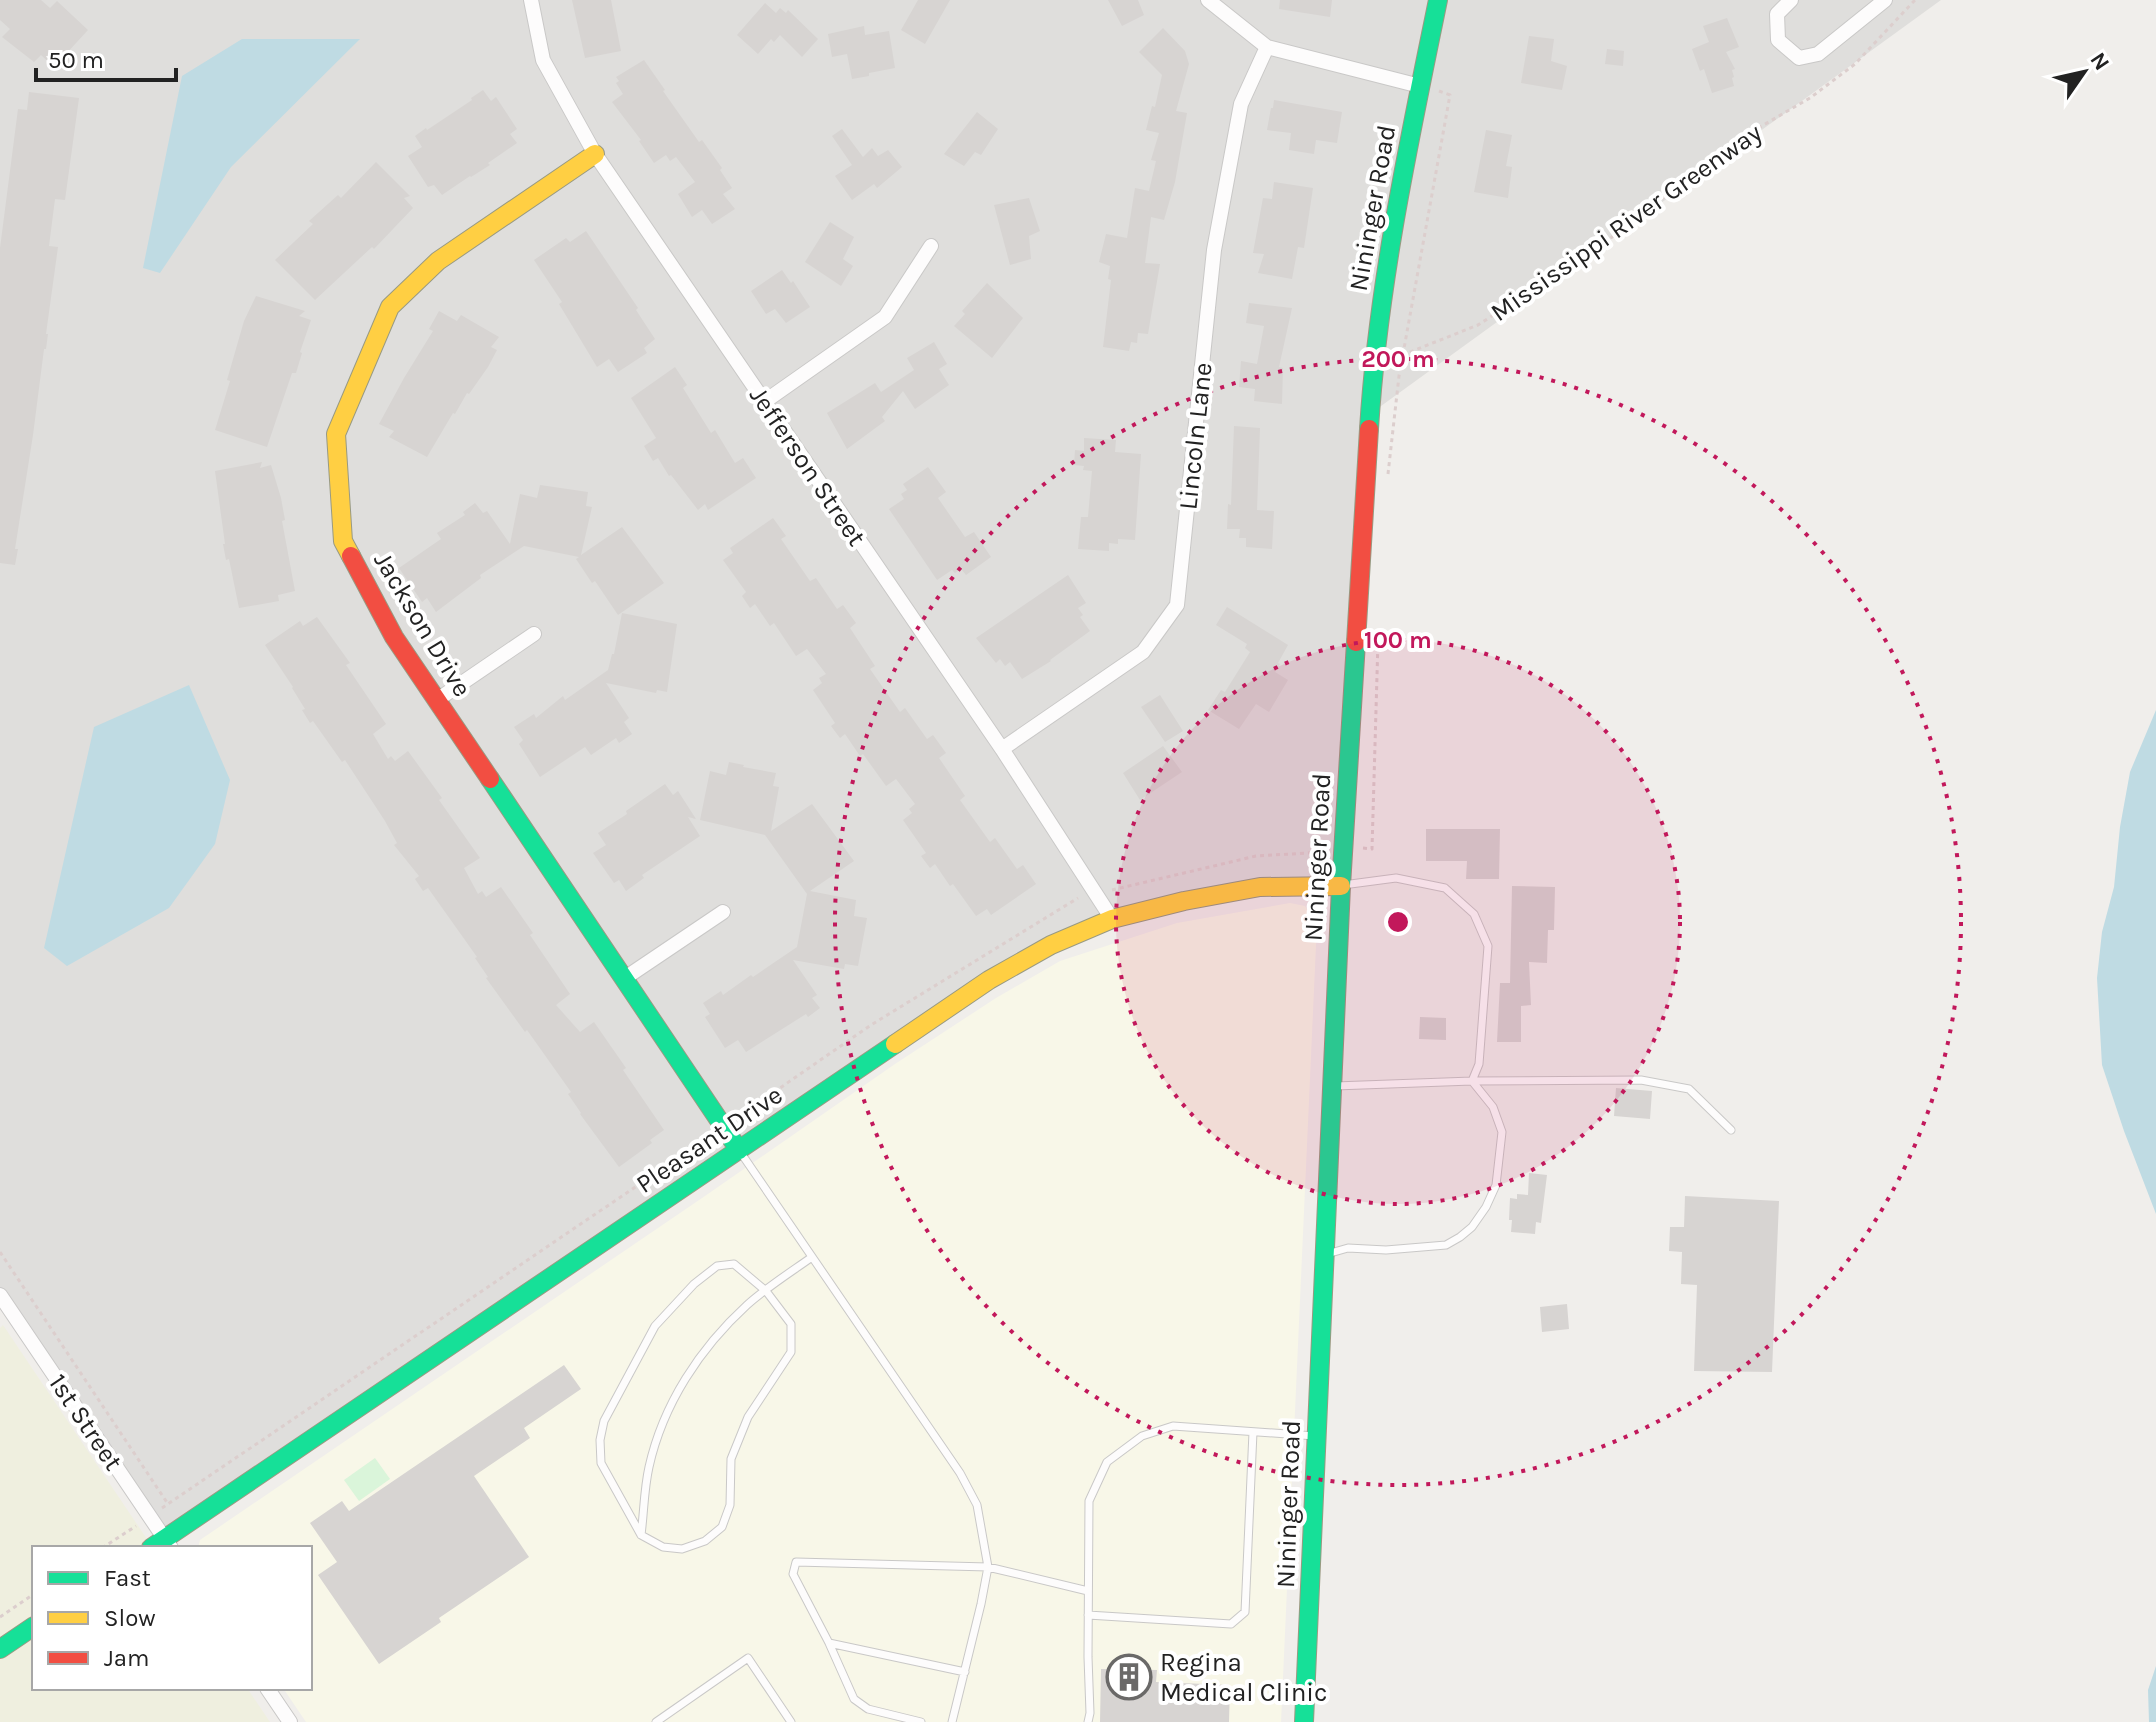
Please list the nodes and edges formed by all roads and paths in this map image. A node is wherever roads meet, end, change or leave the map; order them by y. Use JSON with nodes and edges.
{"nodes":[{"id":1,"x":531,"y":0,"type":"edge"},
{"id":2,"x":1208,"y":0,"type":"edge"},
{"id":3,"x":1438,"y":0,"type":"edge"},
{"id":4,"x":1791,"y":0,"type":"edge"},
{"id":5,"x":1885,"y":0,"type":"edge"},
{"id":6,"x":1915,"y":0,"type":"edge"},
{"id":7,"x":1267,"y":47,"type":"junction"},
{"id":8,"x":1420,"y":86,"type":"junction"},
{"id":9,"x":595,"y":154,"type":"junction"},
{"id":10,"x":931,"y":246,"type":"dead end"},
{"id":11,"x":1403,"y":356,"type":"junction"},
{"id":12,"x":764,"y":402,"type":"junction"},
{"id":13,"x":1387,"y":481,"type":"dead end"},
{"id":14,"x":1378,"y":633,"type":"dead end"},
{"id":15,"x":534,"y":634,"type":"dead end"},
{"id":16,"x":437,"y":700,"type":"junction"},
{"id":17,"x":1002,"y":749,"type":"junction"},
{"id":18,"x":1343,"y":848,"type":"junction"},
{"id":19,"x":1256,"y":856,"type":"dead end"},
{"id":20,"x":1341,"y":886,"type":"junction"},
{"id":21,"x":723,"y":912,"type":"dead end"},
{"id":22,"x":1112,"y":919,"type":"junction"},
{"id":23,"x":625,"y":978,"type":"junction"},
{"id":24,"x":1472,"y":1081,"type":"junction"},
{"id":25,"x":1332,"y":1086,"type":"junction"},
{"id":26,"x":1731,"y":1130,"type":"dead end"},
{"id":27,"x":739,"y":1150,"type":"junction"},
{"id":28,"x":573,"y":1231,"type":"dead end"},
{"id":29,"x":0,"y":1252,"type":"edge"},
{"id":30,"x":1325,"y":1255,"type":"junction"},
{"id":31,"x":812,"y":1257,"type":"junction"},
{"id":32,"x":766,"y":1291,"type":"junction"},
{"id":33,"x":0,"y":1295,"type":"edge"},
{"id":34,"x":1253,"y":1432,"type":"junction"},
{"id":35,"x":1317,"y":1436,"type":"junction"},
{"id":36,"x":168,"y":1504,"type":"junction"},
{"id":37,"x":150,"y":1516,"type":"junction"},
{"id":38,"x":641,"y":1535,"type":"junction"},
{"id":39,"x":162,"y":1545,"type":"edge"},
{"id":40,"x":105,"y":1546,"type":"edge"},
{"id":41,"x":988,"y":1567,"type":"junction"},
{"id":42,"x":1088,"y":1591,"type":"junction"},
{"id":43,"x":32,"y":1595,"type":"edge"},
{"id":44,"x":1088,"y":1615,"type":"junction"},
{"id":45,"x":0,"y":1617,"type":"edge"},
{"id":46,"x":32,"y":1627,"type":"edge"},
{"id":47,"x":829,"y":1643,"type":"junction"},
{"id":48,"x":0,"y":1649,"type":"edge"},
{"id":49,"x":965,"y":1672,"type":"junction"},
{"id":50,"x":268,"y":1690,"type":"edge"},
{"id":51,"x":290,"y":1722,"type":"edge"},
{"id":52,"x":656,"y":1722,"type":"edge"},
{"id":53,"x":791,"y":1722,"type":"edge"},
{"id":54,"x":921,"y":1722,"type":"edge"},
{"id":55,"x":952,"y":1722,"type":"edge"},
{"id":56,"x":1088,"y":1722,"type":"edge"},
{"id":57,"x":1304,"y":1722,"type":"edge"}],
"edges":[{"from":1,"to":9,"type":"street","name":"Jefferson Street"},
{"from":2,"to":7,"type":"street"},
{"from":3,"to":8,"type":"street","name":"Nininger Road"},
{"from":4,"to":5,"type":"street"},
{"from":6,"to":11,"type":"path","name":"Mississippi River Greenway"},
{"from":7,"to":8,"type":"street"},
{"from":7,"to":17,"type":"street","name":"Lincoln Lane"},
{"from":8,"to":11,"type":"path"},
{"from":8,"to":18,"type":"street","name":"Nininger Road"},
{"from":9,"to":12,"type":"street","name":"Jefferson Street"},
{"from":9,"to":16,"type":"street","name":"Jackson Drive"},
{"from":10,"to":12,"type":"street"},
{"from":11,"to":13,"type":"path"},
{"from":12,"to":17,"type":"street","name":"Jefferson Street"},
{"from":14,"to":18,"type":"path"},
{"from":15,"to":16,"type":"street"},
{"from":16,"to":23,"type":"street","name":"Jackson Drive"},
{"from":17,"to":22,"type":"street","name":"Jefferson Street"},
{"from":18,"to":19,"type":"path"},
{"from":18,"to":20,"type":"street","name":"Nininger Road"},
{"from":20,"to":22,"type":"street","name":"Pleasant Drive"},
{"from":20,"to":24,"type":"lane"},
{"from":20,"to":25,"type":"street","name":"Nininger Road"},
{"from":21,"to":23,"type":"street"},
{"from":22,"to":27,"type":"street","name":"Pleasant Drive"},
{"from":23,"to":27,"type":"street","name":"Jackson Drive"},
{"from":24,"to":25,"type":"lane"},
{"from":24,"to":26,"type":"lane"},
{"from":24,"to":30,"type":"lane"},
{"from":25,"to":30,"type":"street","name":"Nininger Road"},
{"from":27,"to":31,"type":"lane"},
{"from":27,"to":39,"type":"street","name":"Pleasant Drive"},
{"from":28,"to":36,"type":"path"},
{"from":29,"to":36,"type":"path"},
{"from":30,"to":35,"type":"street","name":"Nininger Road"},
{"from":31,"to":32,"type":"lane"},
{"from":31,"to":41,"type":"lane"},
{"from":32,"to":38,"type":"lane"},
{"from":32,"to":38,"type":"lane"},
{"from":32,"to":38,"type":"lane"},
{"from":33,"to":37,"type":"street","name":"1st Street"},
{"from":34,"to":35,"type":"lane"},
{"from":34,"to":42,"type":"lane"},
{"from":34,"to":44,"type":"lane"},
{"from":35,"to":57,"type":"street","name":"Nininger Road"},
{"from":36,"to":37,"type":"path"},
{"from":37,"to":39,"type":"street","name":"1st Street"},
{"from":37,"to":40,"type":"path"},
{"from":41,"to":42,"type":"lane"},
{"from":41,"to":47,"type":"lane"},
{"from":41,"to":49,"type":"lane"},
{"from":42,"to":44,"type":"lane"},
{"from":43,"to":45,"type":"path"},
{"from":44,"to":56,"type":"lane"},
{"from":46,"to":48,"type":"street"},
{"from":47,"to":49,"type":"lane"},
{"from":47,"to":54,"type":"lane"},
{"from":49,"to":55,"type":"lane"},
{"from":50,"to":51,"type":"street"},
{"from":52,"to":53,"type":"lane"}]}
